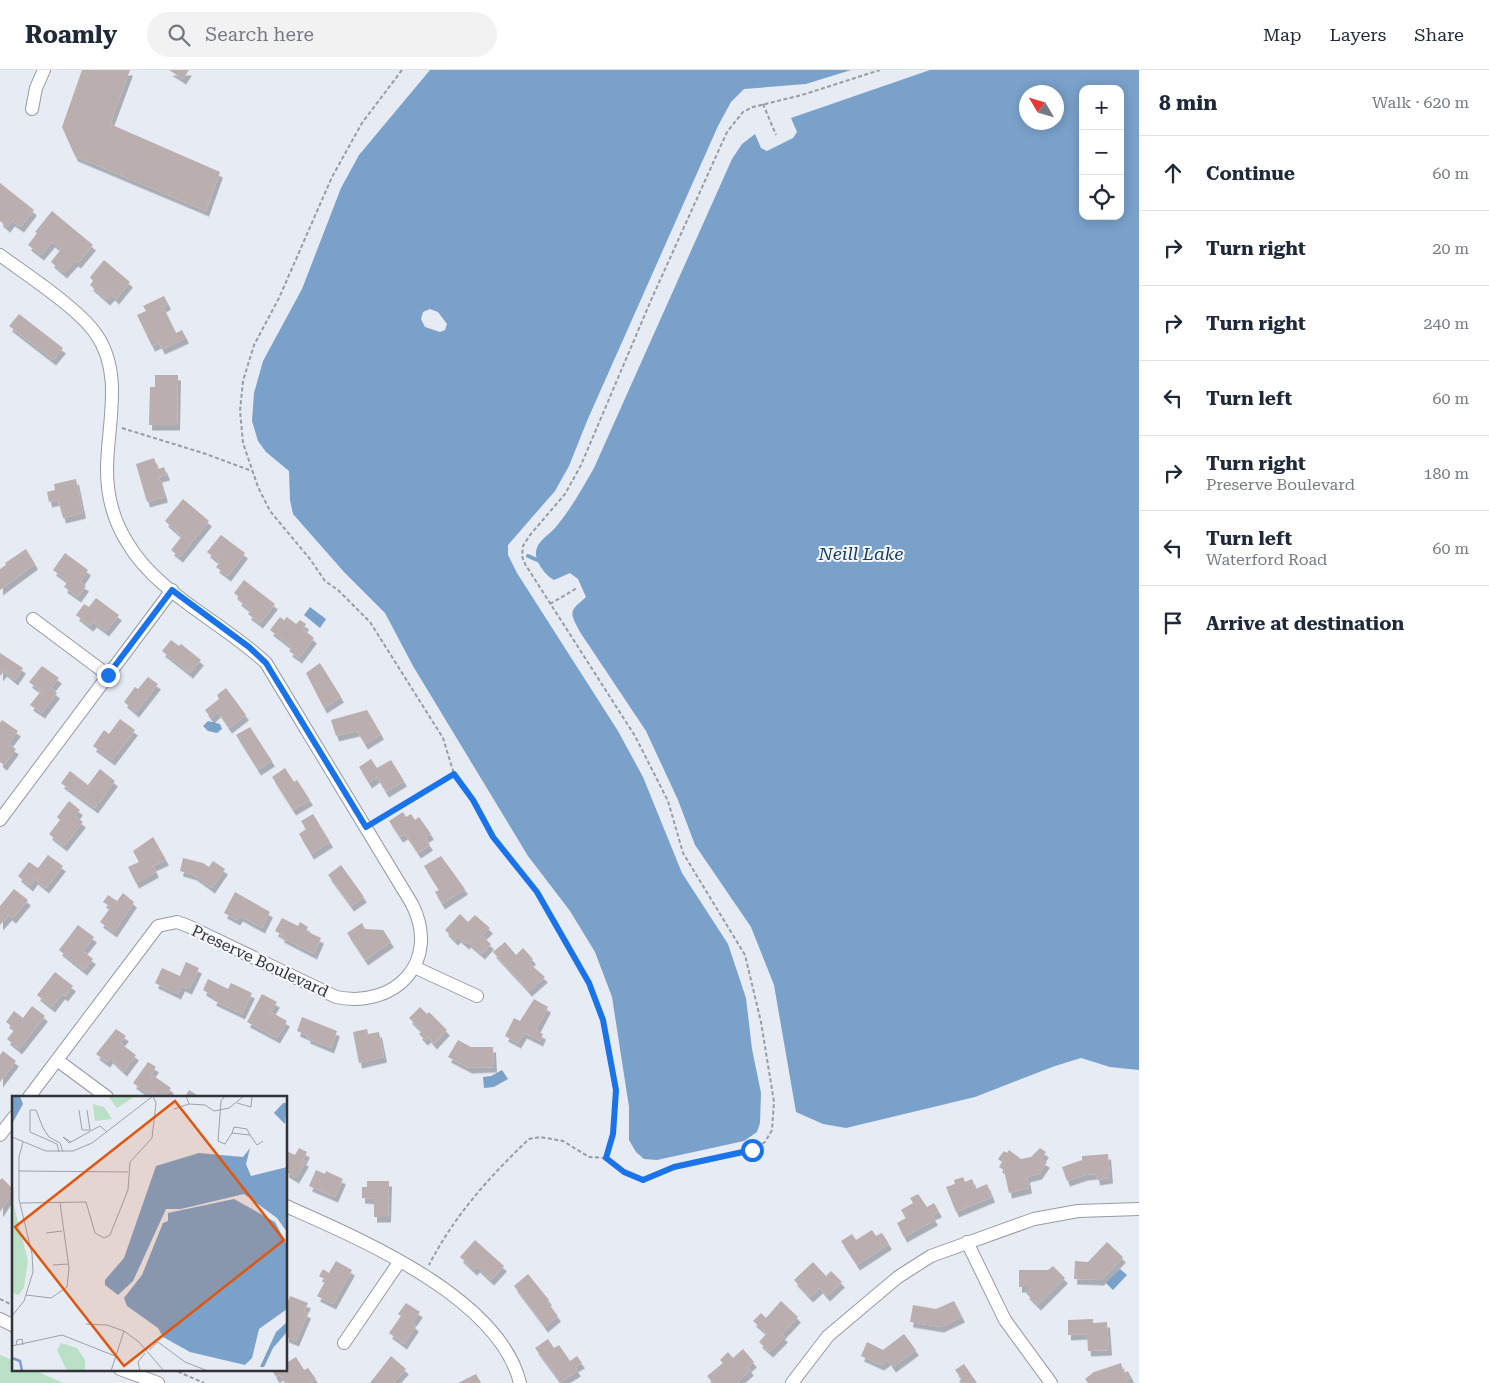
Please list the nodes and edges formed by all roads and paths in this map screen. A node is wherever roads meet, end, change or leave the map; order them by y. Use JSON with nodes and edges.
{"nodes":[{"id":1,"x":44,"y":70,"type":"edge"},
{"id":2,"x":402,"y":70,"type":"edge"},
{"id":3,"x":880,"y":70,"type":"edge"},
{"id":4,"x":763,"y":104,"type":"junction"},
{"id":5,"x":32,"y":109,"type":"dead end"},
{"id":6,"x":776,"y":135,"type":"dead end"},
{"id":7,"x":0,"y":255,"type":"edge"},
{"id":8,"x":110,"y":425,"type":"junction"},
{"id":9,"x":252,"y":471,"type":"junction"},
{"id":10,"x":577,"y":588,"type":"dead end"},
{"id":11,"x":172,"y":590,"type":"junction"},
{"id":12,"x":550,"y":604,"type":"junction"},
{"id":13,"x":33,"y":620,"type":"dead end"},
{"id":14,"x":108,"y":675,"type":"junction"},
{"id":15,"x":454,"y":774,"type":"junction"},
{"id":16,"x":0,"y":820,"type":"edge"},
{"id":17,"x":366,"y":827,"type":"junction"},
{"id":18,"x":414,"y":967,"type":"junction"},
{"id":19,"x":476,"y":996,"type":"dead end"},
{"id":20,"x":57,"y":1060,"type":"junction"},
{"id":21,"x":30,"y":1096,"type":"edge"},
{"id":22,"x":106,"y":1096,"type":"edge"},
{"id":23,"x":12,"y":1120,"type":"edge"},
{"id":24,"x":0,"y":1135,"type":"edge"},
{"id":25,"x":606,"y":1158,"type":"junction"},
{"id":26,"x":288,"y":1207,"type":"edge"},
{"id":27,"x":1139,"y":1208,"type":"edge"},
{"id":28,"x":967,"y":1242,"type":"junction"},
{"id":29,"x":400,"y":1261,"type":"junction"},
{"id":30,"x":423,"y":1274,"type":"junction"},
{"id":31,"x":0,"y":1299,"type":"edge"},
{"id":32,"x":12,"y":1305,"type":"edge"},
{"id":33,"x":0,"y":1319,"type":"edge"},
{"id":34,"x":12,"y":1325,"type":"edge"},
{"id":35,"x":344,"y":1343,"type":"dead end"},
{"id":36,"x":123,"y":1370,"type":"edge"},
{"id":37,"x":174,"y":1370,"type":"edge"},
{"id":38,"x":158,"y":1383,"type":"edge"},
{"id":39,"x":204,"y":1383,"type":"edge"},
{"id":40,"x":520,"y":1383,"type":"edge"},
{"id":41,"x":792,"y":1383,"type":"edge"},
{"id":42,"x":1051,"y":1383,"type":"edge"}],
"edges":[{"from":1,"to":5,"type":"street"},
{"from":2,"to":9,"type":"path"},
{"from":3,"to":4,"type":"path"},
{"from":4,"to":6,"type":"path"},
{"from":4,"to":12,"type":"path"},
{"from":7,"to":8,"type":"street","name":"Preserve Boulevard"},
{"from":8,"to":9,"type":"path"},
{"from":8,"to":11,"type":"street","name":"Preserve Boulevard"},
{"from":9,"to":15,"type":"path"},
{"from":10,"to":12,"type":"path"},
{"from":11,"to":14,"type":"street"},
{"from":11,"to":17,"type":"street","name":"Preserve Boulevard"},
{"from":12,"to":25,"type":"path"},
{"from":13,"to":14,"type":"street"},
{"from":14,"to":16,"type":"street"},
{"from":15,"to":17,"type":"path"},
{"from":15,"to":25,"type":"path"},
{"from":17,"to":18,"type":"street","name":"Preserve Boulevard"},
{"from":18,"to":19,"type":"street"},
{"from":18,"to":20,"type":"street","name":"Preserve Boulevard"},
{"from":20,"to":21,"type":"street","name":"Preserve Boulevard"},
{"from":20,"to":22,"type":"street"},
{"from":23,"to":24,"type":"street"},
{"from":25,"to":30,"type":"path"},
{"from":26,"to":29,"type":"street"},
{"from":27,"to":28,"type":"street"},
{"from":28,"to":41,"type":"street"},
{"from":28,"to":42,"type":"street"},
{"from":29,"to":30,"type":"street"},
{"from":29,"to":35,"type":"street"},
{"from":30,"to":40,"type":"street"},
{"from":31,"to":32,"type":"path"},
{"from":33,"to":34,"type":"street"},
{"from":36,"to":38,"type":"street"},
{"from":37,"to":39,"type":"path"}]}
